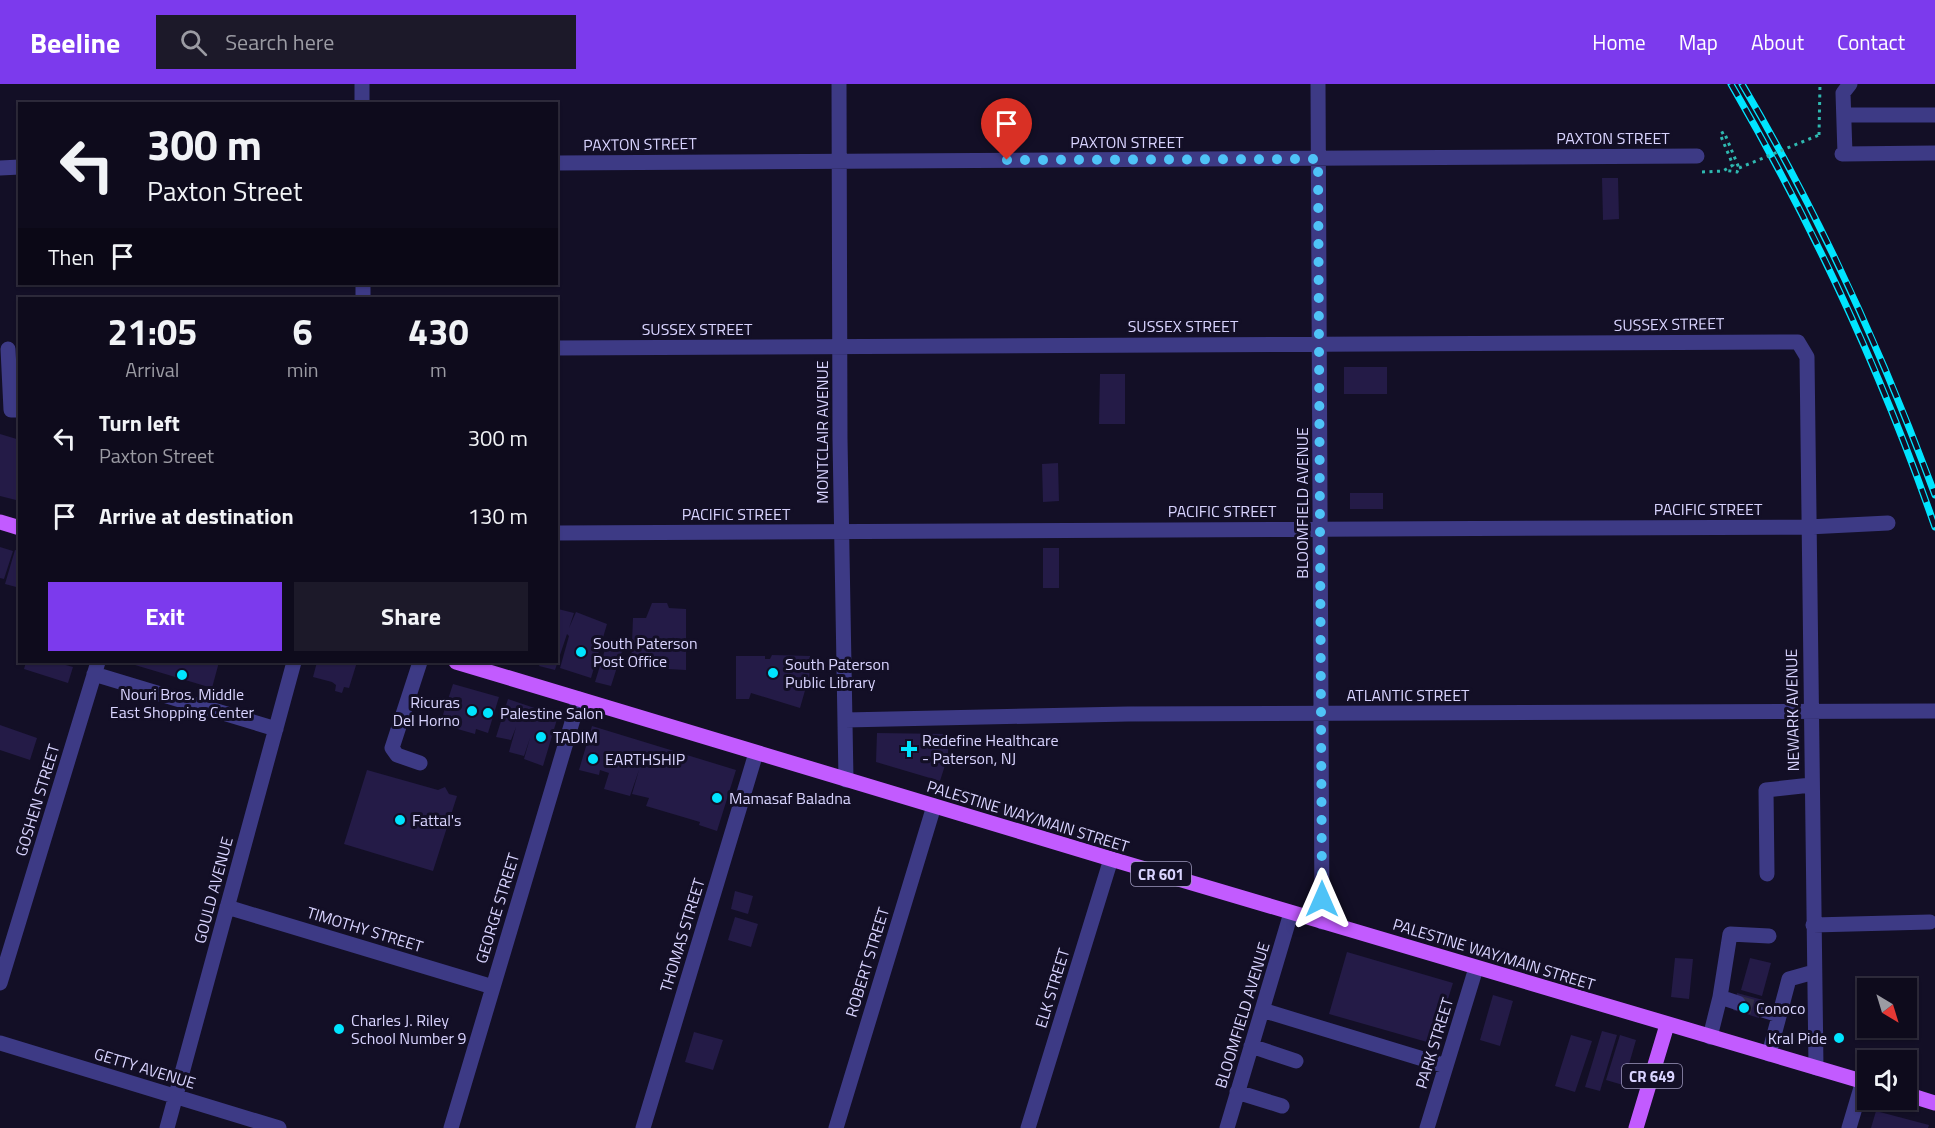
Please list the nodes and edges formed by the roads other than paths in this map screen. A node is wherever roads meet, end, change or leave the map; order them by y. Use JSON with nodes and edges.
{"nodes":[{"id":1,"x":362,"y":84,"type":"edge"},
{"id":2,"x":839,"y":84,"type":"edge"},
{"id":3,"x":1318,"y":84,"type":"edge"},
{"id":4,"x":1850,"y":84,"type":"edge"},
{"id":5,"x":362,"y":102,"type":"edge"},
{"id":6,"x":1844,"y":115,"type":"junction"},
{"id":7,"x":1935,"y":115,"type":"edge"},
{"id":8,"x":1935,"y":153,"type":"edge"},
{"id":9,"x":1697,"y":156,"type":"dead end"},
{"id":10,"x":1318,"y":159,"type":"junction"},
{"id":11,"x":840,"y":160,"type":"junction"},
{"id":12,"x":558,"y":163,"type":"edge"},
{"id":13,"x":18,"y":167,"type":"edge"},
{"id":14,"x":0,"y":168,"type":"edge"},
{"id":15,"x":1320,"y":344,"type":"junction"},
{"id":16,"x":840,"y":346,"type":"junction"},
{"id":17,"x":558,"y":348,"type":"edge"},
{"id":18,"x":9,"y":349,"type":"edge"},
{"id":19,"x":1805,"y":351,"type":"joint"},
{"id":20,"x":18,"y":410,"type":"edge"},
{"id":21,"x":0,"y":522,"type":"edge"},
{"id":22,"x":1888,"y":523,"type":"dead end"},
{"id":23,"x":18,"y":527,"type":"edge"},
{"id":24,"x":1808,"y":527,"type":"junction"},
{"id":25,"x":1320,"y":529,"type":"junction"},
{"id":26,"x":841,"y":531,"type":"junction"},
{"id":27,"x":558,"y":533,"type":"edge"},
{"id":28,"x":294,"y":663,"type":"edge"},
{"id":29,"x":420,"y":663,"type":"edge"},
{"id":30,"x":459,"y":663,"type":"edge"},
{"id":31,"x":96,"y":668,"type":"edge"},
{"id":32,"x":579,"y":699,"type":"junction"},
{"id":33,"x":1810,"y":711,"type":"junction"},
{"id":34,"x":1935,"y":711,"type":"edge"},
{"id":35,"x":1321,"y":713,"type":"junction"},
{"id":36,"x":845,"y":720,"type":"junction"},
{"id":37,"x":276,"y":729,"type":"junction"},
{"id":38,"x":756,"y":753,"type":"junction"},
{"id":39,"x":420,"y":763,"type":"dead end"},
{"id":40,"x":846,"y":780,"type":"junction"},
{"id":41,"x":1811,"y":785,"type":"junction"},
{"id":42,"x":934,"y":806,"type":"junction"},
{"id":43,"x":1111,"y":859,"type":"junction"},
{"id":44,"x":1767,"y":874,"type":"dead end"},
{"id":45,"x":227,"y":907,"type":"junction"},
{"id":46,"x":1291,"y":913,"type":"junction"},
{"id":47,"x":1930,"y":921,"type":"dead end"},
{"id":48,"x":1322,"y":922,"type":"junction"},
{"id":49,"x":1814,"y":926,"type":"junction"},
{"id":50,"x":1769,"y":936,"type":"dead end"},
{"id":51,"x":1476,"y":968,"type":"junction"},
{"id":52,"x":1814,"y":972,"type":"junction"},
{"id":53,"x":0,"y":983,"type":"edge"},
{"id":54,"x":493,"y":987,"type":"junction"},
{"id":55,"x":1720,"y":997,"type":"junction"},
{"id":56,"x":1738,"y":1003,"type":"tunnel mouth"},
{"id":57,"x":1262,"y":1010,"type":"junction"},
{"id":58,"x":1763,"y":1010,"type":"tunnel mouth"},
{"id":59,"x":1779,"y":1015,"type":"junction"},
{"id":60,"x":1667,"y":1025,"type":"junction"},
{"id":61,"x":1710,"y":1037,"type":"junction"},
{"id":62,"x":0,"y":1043,"type":"edge"},
{"id":63,"x":1251,"y":1046,"type":"junction"},
{"id":64,"x":1769,"y":1054,"type":"junction"},
{"id":65,"x":1296,"y":1061,"type":"dead end"},
{"id":66,"x":1446,"y":1066,"type":"junction"},
{"id":67,"x":1816,"y":1068,"type":"junction"},
{"id":68,"x":1857,"y":1080,"type":"edge"},
{"id":69,"x":1237,"y":1092,"type":"junction"},
{"id":70,"x":176,"y":1096,"type":"junction"},
{"id":71,"x":1917,"y":1097,"type":"edge"},
{"id":72,"x":1935,"y":1103,"type":"edge"},
{"id":73,"x":1857,"y":1105,"type":"edge"},
{"id":74,"x":1282,"y":1106,"type":"dead end"},
{"id":75,"x":167,"y":1128,"type":"edge"},
{"id":76,"x":279,"y":1128,"type":"edge"},
{"id":77,"x":451,"y":1128,"type":"edge"},
{"id":78,"x":643,"y":1128,"type":"edge"},
{"id":79,"x":836,"y":1128,"type":"edge"},
{"id":80,"x":1029,"y":1128,"type":"edge"},
{"id":81,"x":1227,"y":1128,"type":"edge"},
{"id":82,"x":1427,"y":1128,"type":"edge"},
{"id":83,"x":1636,"y":1128,"type":"edge"},
{"id":84,"x":1849,"y":1128,"type":"edge"}],
"edges":[{"from":1,"to":5,"type":"street"},
{"from":2,"to":11,"type":"street","name":"MONTCLAIR AVENUE"},
{"from":3,"to":10,"type":"street","name":"BLOOMFIELD AVENUE"},
{"from":4,"to":6,"type":"street"},
{"from":6,"to":7,"type":"street"},
{"from":6,"to":8,"type":"street"},
{"from":9,"to":10,"type":"street","name":"PAXTON STREET"},
{"from":10,"to":11,"type":"street","name":"PAXTON STREET"},
{"from":10,"to":15,"type":"street","name":"BLOOMFIELD AVENUE"},
{"from":11,"to":12,"type":"street","name":"PAXTON STREET"},
{"from":11,"to":16,"type":"street","name":"MONTCLAIR AVENUE"},
{"from":13,"to":14,"type":"street"},
{"from":15,"to":16,"type":"street","name":"SUSSEX STREET"},
{"from":15,"to":19,"type":"street","name":"SUSSEX STREET"},
{"from":15,"to":25,"type":"street","name":"BLOOMFIELD AVENUE"},
{"from":16,"to":17,"type":"street","name":"SUSSEX STREET"},
{"from":16,"to":26,"type":"street","name":"MONTCLAIR AVENUE"},
{"from":18,"to":20,"type":"street"},
{"from":19,"to":24,"type":"street","name":"NEWARK AVENUE"},
{"from":21,"to":23,"type":"main road"},
{"from":22,"to":24,"type":"street","name":"PACIFIC STREET"},
{"from":24,"to":25,"type":"street","name":"PACIFIC STREET"},
{"from":24,"to":33,"type":"street","name":"NEWARK AVENUE"},
{"from":25,"to":26,"type":"street","name":"PACIFIC STREET"},
{"from":25,"to":35,"type":"street","name":"BLOOMFIELD AVENUE"},
{"from":26,"to":27,"type":"street","name":"PACIFIC STREET"},
{"from":26,"to":36,"type":"street","name":"MONTCLAIR AVENUE"},
{"from":28,"to":37,"type":"street","name":"GOULD AVENUE"},
{"from":29,"to":39,"type":"street"},
{"from":30,"to":32,"type":"main road","name":"PALESTINE WAY/MAIN STREET","number":"CR 601"},
{"from":31,"to":37,"type":"street"},
{"from":31,"to":53,"type":"street","name":"GOSHEN STREET"},
{"from":32,"to":38,"type":"main road","name":"PALESTINE WAY/MAIN STREET","number":"CR 601"},
{"from":32,"to":54,"type":"street","name":"GEORGE STREET"},
{"from":33,"to":34,"type":"street","name":"ATLANTIC STREET"},
{"from":33,"to":35,"type":"street","name":"ATLANTIC STREET"},
{"from":33,"to":41,"type":"street","name":"NEWARK AVENUE"},
{"from":35,"to":36,"type":"street","name":"ATLANTIC STREET"},
{"from":35,"to":48,"type":"street","name":"BLOOMFIELD AVENUE"},
{"from":36,"to":40,"type":"street","name":"MONTCLAIR AVENUE"},
{"from":37,"to":45,"type":"street","name":"GOULD AVENUE"},
{"from":38,"to":40,"type":"main road","name":"PALESTINE WAY/MAIN STREET","number":"CR 601"},
{"from":38,"to":78,"type":"street","name":"THOMAS STREET"},
{"from":40,"to":42,"type":"main road","name":"PALESTINE WAY/MAIN STREET","number":"CR 601"},
{"from":41,"to":44,"type":"street"},
{"from":41,"to":49,"type":"street","name":"NEWARK AVENUE"},
{"from":42,"to":43,"type":"main road","name":"PALESTINE WAY/MAIN STREET","number":"CR 601"},
{"from":42,"to":79,"type":"street","name":"ROBERT STREET"},
{"from":43,"to":46,"type":"main road","name":"PALESTINE WAY/MAIN STREET","number":"CR 601"},
{"from":43,"to":80,"type":"street","name":"ELK STREET"},
{"from":45,"to":54,"type":"street","name":"TIMOTHY STREET"},
{"from":45,"to":70,"type":"street","name":"GOULD AVENUE"},
{"from":46,"to":48,"type":"main road","name":"PALESTINE WAY/MAIN STREET","number":"CR 601"},
{"from":46,"to":57,"type":"street","name":"BLOOMFIELD AVENUE"},
{"from":47,"to":49,"type":"street"},
{"from":48,"to":51,"type":"main road","name":"PALESTINE WAY/MAIN STREET","number":"CR 601"},
{"from":49,"to":52,"type":"street","name":"NEWARK AVENUE"},
{"from":50,"to":55,"type":"street"},
{"from":51,"to":60,"type":"main road","name":"PALESTINE WAY/MAIN STREET","number":"CR 601"},
{"from":51,"to":66,"type":"street","name":"PARK STREET"},
{"from":52,"to":59,"type":"street"},
{"from":52,"to":67,"type":"street","name":"NEWARK AVENUE"},
{"from":54,"to":77,"type":"street","name":"GEORGE STREET"},
{"from":55,"to":56,"type":"street"},
{"from":55,"to":61,"type":"street"},
{"from":57,"to":63,"type":"street","name":"BLOOMFIELD AVENUE"},
{"from":57,"to":66,"type":"street"},
{"from":58,"to":59,"type":"street"},
{"from":59,"to":64,"type":"street"},
{"from":60,"to":61,"type":"main road","name":"PALESTINE WAY/MAIN STREET","number":"CR 601"},
{"from":60,"to":83,"type":"main road","number":"CR 649"},
{"from":61,"to":64,"type":"main road","name":"PALESTINE WAY/MAIN STREET","number":"CR 601"},
{"from":62,"to":70,"type":"street","name":"GETTY AVENUE"},
{"from":63,"to":65,"type":"street"},
{"from":63,"to":69,"type":"street","name":"BLOOMFIELD AVENUE"},
{"from":64,"to":67,"type":"main road","name":"PALESTINE WAY/MAIN STREET","number":"CR 601"},
{"from":66,"to":82,"type":"street","name":"PARK STREET"},
{"from":67,"to":68,"type":"main road","name":"PALESTINE WAY/MAIN STREET","number":"CR 601"},
{"from":69,"to":74,"type":"street"},
{"from":69,"to":81,"type":"street","name":"BLOOMFIELD AVENUE"},
{"from":70,"to":75,"type":"street","name":"GOULD AVENUE"},
{"from":70,"to":76,"type":"street","name":"GETTY AVENUE"},
{"from":71,"to":72,"type":"main road"},
{"from":73,"to":84,"type":"street"}]}
